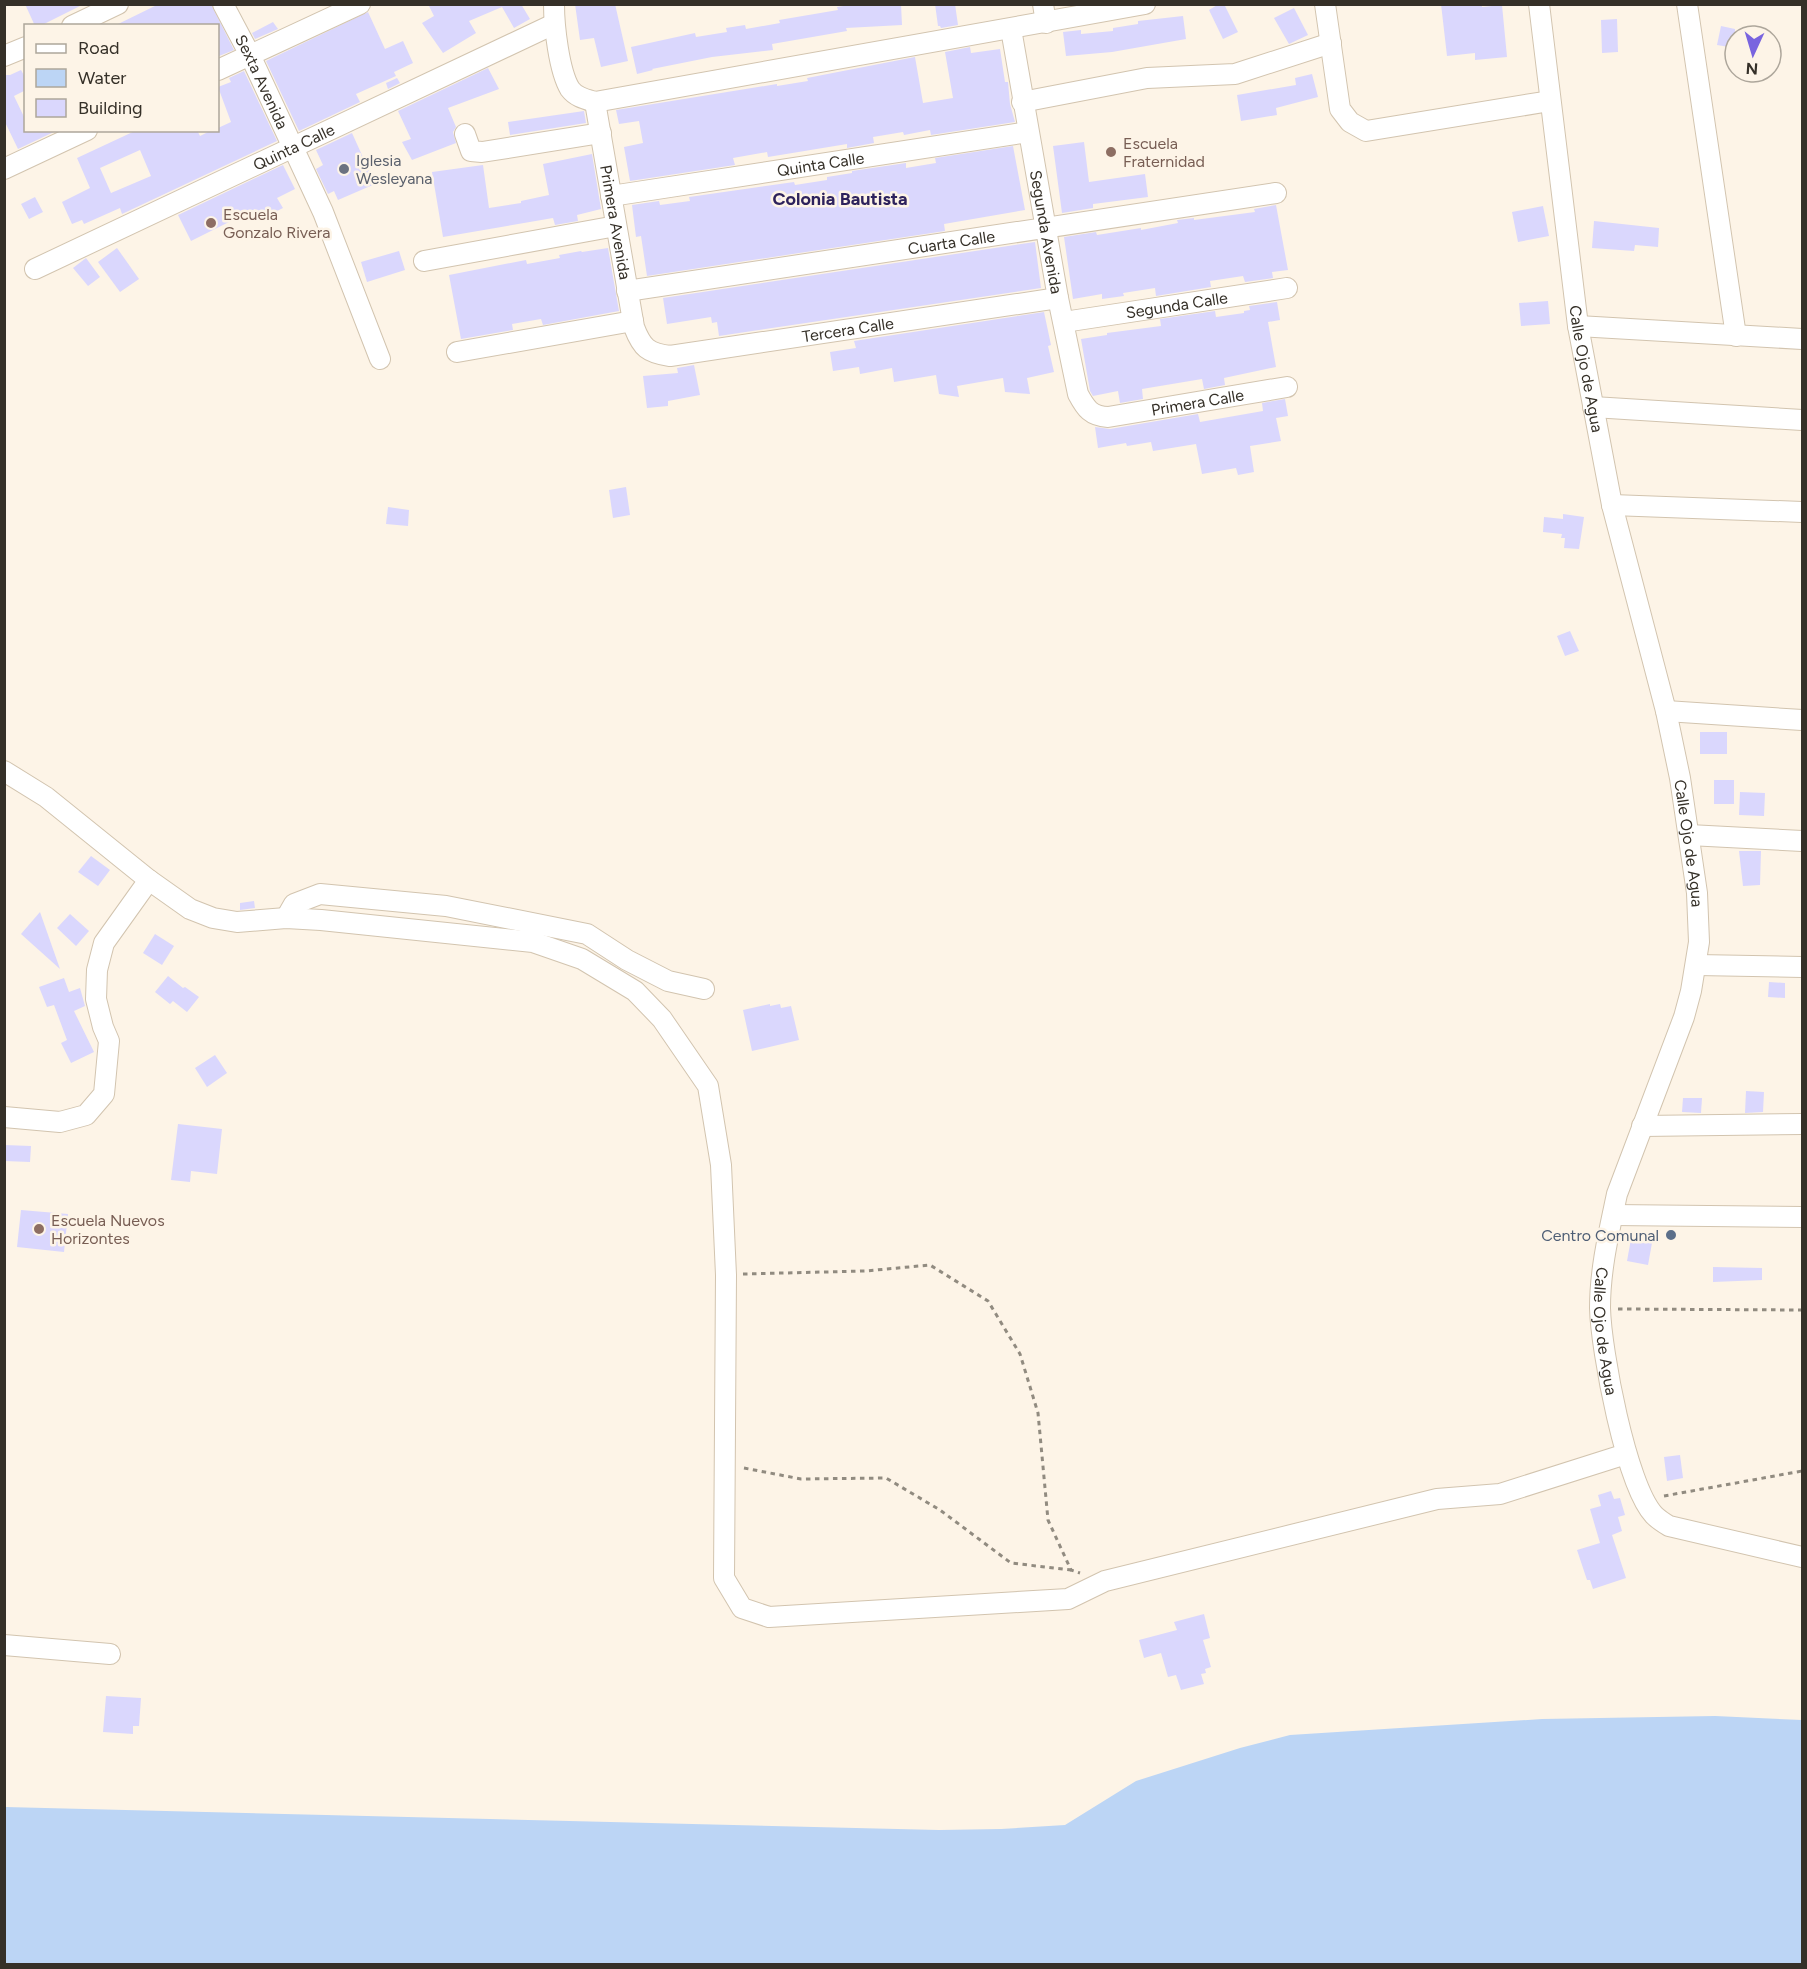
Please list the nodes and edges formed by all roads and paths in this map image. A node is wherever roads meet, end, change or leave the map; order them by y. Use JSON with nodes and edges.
{"nodes":[{"id":1,"x":118,"y":4,"type":"edge"},
{"id":2,"x":223,"y":4,"type":"edge"},
{"id":3,"x":360,"y":4,"type":"edge"},
{"id":4,"x":1144,"y":4,"type":"edge"},
{"id":5,"x":1325,"y":4,"type":"edge"},
{"id":6,"x":1539,"y":4,"type":"edge"},
{"id":7,"x":1687,"y":4,"type":"edge"},
{"id":8,"x":554,"y":14,"type":"edge"},
{"id":9,"x":1044,"y":14,"type":"edge"},
{"id":10,"x":76,"y":24,"type":"edge"},
{"id":11,"x":1011,"y":29,"type":"junction"},
{"id":12,"x":1331,"y":43,"type":"junction"},
{"id":13,"x":24,"y":48,"type":"edge"},
{"id":14,"x":250,"y":55,"type":"junction"},
{"id":15,"x":4,"y":56,"type":"edge"},
{"id":16,"x":219,"y":70,"type":"edge"},
{"id":17,"x":1550,"y":101,"type":"junction"},
{"id":18,"x":595,"y":102,"type":"junction"},
{"id":19,"x":1022,"y":102,"type":"junction"},
{"id":20,"x":83,"y":132,"type":"edge"},
{"id":21,"x":1028,"y":132,"type":"junction"},
{"id":22,"x":601,"y":133,"type":"junction"},
{"id":23,"x":465,"y":134,"type":"dead end"},
{"id":24,"x":293,"y":146,"type":"junction"},
{"id":25,"x":4,"y":169,"type":"edge"},
{"id":26,"x":1276,"y":193,"type":"dead end"},
{"id":27,"x":612,"y":196,"type":"junction"},
{"id":28,"x":616,"y":226,"type":"junction"},
{"id":29,"x":1046,"y":227,"type":"junction"},
{"id":30,"x":424,"y":261,"type":"dead end"},
{"id":31,"x":35,"y":269,"type":"dead end"},
{"id":32,"x":1287,"y":288,"type":"dead end"},
{"id":33,"x":627,"y":291,"type":"junction"},
{"id":34,"x":1058,"y":298,"type":"junction"},
{"id":35,"x":633,"y":321,"type":"junction"},
{"id":36,"x":1065,"y":322,"type":"junction"},
{"id":37,"x":1578,"y":326,"type":"junction"},
{"id":38,"x":1736,"y":336,"type":"junction"},
{"id":39,"x":1803,"y":339,"type":"edge"},
{"id":40,"x":639,"y":342,"type":"joint"},
{"id":41,"x":457,"y":352,"type":"dead end"},
{"id":42,"x":380,"y":358,"type":"dead end"},
{"id":43,"x":1287,"y":387,"type":"dead end"},
{"id":44,"x":1593,"y":407,"type":"junction"},
{"id":45,"x":1108,"y":417,"type":"joint"},
{"id":46,"x":1803,"y":420,"type":"edge"},
{"id":47,"x":1612,"y":505,"type":"junction"},
{"id":48,"x":1803,"y":512,"type":"edge"},
{"id":49,"x":1666,"y":711,"type":"junction"},
{"id":50,"x":1803,"y":720,"type":"edge"},
{"id":51,"x":4,"y":771,"type":"edge"},
{"id":52,"x":1689,"y":835,"type":"junction"},
{"id":53,"x":1803,"y":841,"type":"edge"},
{"id":54,"x":149,"y":880,"type":"junction"},
{"id":55,"x":286,"y":918,"type":"junction"},
{"id":56,"x":1697,"y":965,"type":"junction"},
{"id":57,"x":1803,"y":967,"type":"edge"},
{"id":58,"x":704,"y":988,"type":"dead end"},
{"id":59,"x":4,"y":1117,"type":"edge"},
{"id":60,"x":1803,"y":1124,"type":"edge"},
{"id":61,"x":1642,"y":1126,"type":"junction"},
{"id":62,"x":1613,"y":1215,"type":"junction"},
{"id":63,"x":1803,"y":1217,"type":"edge"},
{"id":64,"x":726,"y":1275,"type":"junction"},
{"id":65,"x":1600,"y":1309,"type":"junction"},
{"id":66,"x":1803,"y":1310,"type":"edge"},
{"id":67,"x":725,"y":1443,"type":"junction"},
{"id":68,"x":1626,"y":1454,"type":"junction"},
{"id":69,"x":1803,"y":1471,"type":"edge"},
{"id":70,"x":1645,"y":1500,"type":"junction"},
{"id":71,"x":1803,"y":1557,"type":"edge"},
{"id":72,"x":1071,"y":1570,"type":"junction"},
{"id":73,"x":1105,"y":1581,"type":"junction"},
{"id":74,"x":4,"y":1645,"type":"edge"},
{"id":75,"x":110,"y":1654,"type":"dead end"}],
"edges":[{"from":1,"to":10,"type":"street"},
{"from":2,"to":14,"type":"street","name":"Sexta Avenida"},
{"from":3,"to":14,"type":"street"},
{"from":4,"to":9,"type":"street"},
{"from":5,"to":12,"type":"street"},
{"from":6,"to":17,"type":"street","name":"Calle Ojo de Agua"},
{"from":7,"to":38,"type":"street"},
{"from":8,"to":18,"type":"street"},
{"from":8,"to":24,"type":"street","name":"Quinta Calle"},
{"from":9,"to":11,"type":"street"},
{"from":11,"to":18,"type":"street"},
{"from":11,"to":19,"type":"street","name":"Segunda Avenida"},
{"from":12,"to":17,"type":"street"},
{"from":12,"to":19,"type":"street"},
{"from":13,"to":15,"type":"street"},
{"from":14,"to":16,"type":"street"},
{"from":14,"to":24,"type":"street","name":"Sexta Avenida"},
{"from":17,"to":37,"type":"street","name":"Calle Ojo de Agua"},
{"from":18,"to":22,"type":"street","name":"Primera Avenida"},
{"from":19,"to":21,"type":"street","name":"Segunda Avenida"},
{"from":20,"to":25,"type":"street"},
{"from":21,"to":27,"type":"street","name":"Quinta Calle"},
{"from":21,"to":29,"type":"street","name":"Segunda Avenida"},
{"from":22,"to":23,"type":"street"},
{"from":22,"to":27,"type":"street","name":"Primera Avenida"},
{"from":24,"to":31,"type":"street","name":"Quinta Calle"},
{"from":24,"to":42,"type":"street","name":"Sexta Avenida"},
{"from":26,"to":29,"type":"street","name":"Cuarta Calle"},
{"from":27,"to":28,"type":"street","name":"Primera Avenida"},
{"from":28,"to":30,"type":"street"},
{"from":28,"to":33,"type":"street","name":"Primera Avenida"},
{"from":29,"to":33,"type":"street","name":"Cuarta Calle"},
{"from":29,"to":34,"type":"street","name":"Segunda Avenida"},
{"from":32,"to":36,"type":"street","name":"Segunda Calle"},
{"from":33,"to":35,"type":"street","name":"Primera Avenida"},
{"from":34,"to":36,"type":"street","name":"Segunda Avenida"},
{"from":34,"to":40,"type":"street","name":"Tercera Calle"},
{"from":35,"to":40,"type":"street","name":"Primera Avenida"},
{"from":35,"to":41,"type":"street"},
{"from":36,"to":45,"type":"street","name":"Segunda Avenida"},
{"from":37,"to":38,"type":"street"},
{"from":37,"to":44,"type":"street","name":"Calle Ojo de Agua"},
{"from":38,"to":39,"type":"street"},
{"from":43,"to":45,"type":"street","name":"Primera Calle"},
{"from":44,"to":46,"type":"street"},
{"from":44,"to":47,"type":"street","name":"Calle Ojo de Agua"},
{"from":47,"to":48,"type":"street"},
{"from":47,"to":49,"type":"street","name":"Calle Ojo de Agua"},
{"from":49,"to":50,"type":"street"},
{"from":49,"to":52,"type":"street","name":"Calle Ojo de Agua"},
{"from":51,"to":54,"type":"street"},
{"from":52,"to":53,"type":"street"},
{"from":52,"to":56,"type":"street","name":"Calle Ojo de Agua"},
{"from":54,"to":55,"type":"street"},
{"from":54,"to":59,"type":"street"},
{"from":55,"to":58,"type":"street"},
{"from":55,"to":64,"type":"street"},
{"from":56,"to":57,"type":"street"},
{"from":56,"to":61,"type":"street","name":"Calle Ojo de Agua"},
{"from":60,"to":61,"type":"street"},
{"from":61,"to":62,"type":"street","name":"Calle Ojo de Agua"},
{"from":62,"to":63,"type":"street"},
{"from":62,"to":65,"type":"street","name":"Calle Ojo de Agua"},
{"from":64,"to":67,"type":"street"},
{"from":64,"to":72,"type":"path"},
{"from":65,"to":66,"type":"path"},
{"from":65,"to":68,"type":"street","name":"Calle Ojo de Agua"},
{"from":67,"to":72,"type":"path"},
{"from":67,"to":73,"type":"street"},
{"from":68,"to":70,"type":"street","name":"Calle Ojo de Agua"},
{"from":68,"to":73,"type":"street"},
{"from":69,"to":70,"type":"path"},
{"from":70,"to":71,"type":"street","name":"Calle Ojo de Agua"},
{"from":72,"to":73,"type":"path"},
{"from":74,"to":75,"type":"street"}]}
